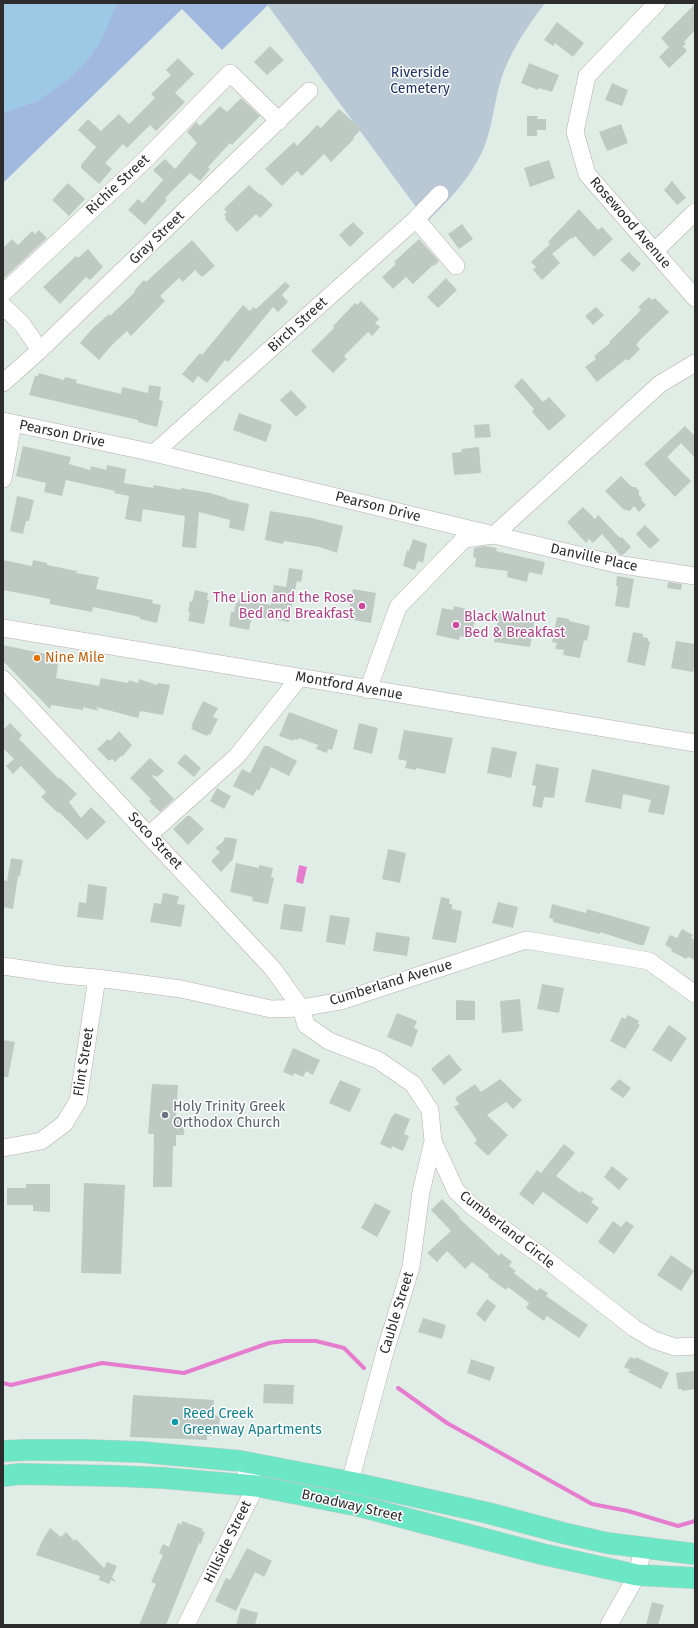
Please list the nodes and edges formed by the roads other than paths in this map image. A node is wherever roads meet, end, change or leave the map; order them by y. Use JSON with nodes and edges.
{"nodes":[{"id":1,"x":657,"y":3,"type":"edge"},
{"id":2,"x":309,"y":91,"type":"dead end"},
{"id":3,"x":279,"y":121,"type":"junction"},
{"id":4,"x":440,"y":194,"type":"dead end"},
{"id":5,"x":695,"y":212,"type":"edge"},
{"id":6,"x":416,"y":219,"type":"junction"},
{"id":7,"x":655,"y":251,"type":"junction"},
{"id":8,"x":456,"y":266,"type":"dead end"},
{"id":9,"x":3,"y":293,"type":"edge"},
{"id":10,"x":695,"y":298,"type":"edge"},
{"id":11,"x":3,"y":306,"type":"edge"},
{"id":12,"x":40,"y":350,"type":"junction"},
{"id":13,"x":695,"y":363,"type":"edge"},
{"id":14,"x":3,"y":383,"type":"edge"},
{"id":15,"x":8,"y":422,"type":"edge"},
{"id":16,"x":154,"y":453,"type":"junction"},
{"id":17,"x":3,"y":479,"type":"edge"},
{"id":18,"x":494,"y":535,"type":"junction"},
{"id":19,"x":695,"y":576,"type":"edge"},
{"id":20,"x":3,"y":628,"type":"edge"},
{"id":21,"x":299,"y":678,"type":"junction"},
{"id":22,"x":3,"y":679,"type":"edge"},
{"id":23,"x":368,"y":690,"type":"junction"},
{"id":24,"x":695,"y":743,"type":"edge"},
{"id":25,"x":149,"y":834,"type":"junction"},
{"id":26,"x":3,"y":966,"type":"edge"},
{"id":27,"x":97,"y":978,"type":"junction"},
{"id":28,"x":695,"y":994,"type":"edge"},
{"id":29,"x":301,"y":1008,"type":"junction"},
{"id":30,"x":433,"y":1141,"type":"junction"},
{"id":31,"x":3,"y":1148,"type":"edge"},
{"id":32,"x":695,"y":1346,"type":"edge"},
{"id":33,"x":3,"y":1451,"type":"edge"},
{"id":34,"x":240,"y":1461,"type":"junction"},
{"id":35,"x":3,"y":1476,"type":"edge"},
{"id":36,"x":350,"y":1482,"type":"junction"},
{"id":37,"x":256,"y":1486,"type":"junction"},
{"id":38,"x":643,"y":1548,"type":"junction"},
{"id":39,"x":695,"y":1554,"type":"edge"},
{"id":40,"x":637,"y":1575,"type":"junction"},
{"id":41,"x":695,"y":1578,"type":"edge"},
{"id":42,"x":186,"y":1625,"type":"edge"},
{"id":43,"x":609,"y":1625,"type":"edge"}],
"edges":[{"from":1,"to":7,"type":"street","name":"Rosewood Avenue"},
{"from":2,"to":3,"type":"street","name":"Gray Street"},
{"from":3,"to":9,"type":"street","name":"Richie Street"},
{"from":3,"to":12,"type":"street","name":"Gray Street"},
{"from":4,"to":6,"type":"street","name":"Birch Street"},
{"from":5,"to":7,"type":"street"},
{"from":6,"to":8,"type":"street"},
{"from":6,"to":16,"type":"street","name":"Birch Street"},
{"from":7,"to":10,"type":"street","name":"Rosewood Avenue"},
{"from":11,"to":12,"type":"street"},
{"from":12,"to":14,"type":"street","name":"Gray Street"},
{"from":13,"to":18,"type":"street"},
{"from":15,"to":16,"type":"street","name":"Pearson Drive"},
{"from":15,"to":17,"type":"street"},
{"from":16,"to":18,"type":"street","name":"Pearson Drive"},
{"from":18,"to":19,"type":"street","name":"Danville Place"},
{"from":18,"to":23,"type":"street"},
{"from":20,"to":21,"type":"street","name":"Montford Avenue"},
{"from":21,"to":23,"type":"street","name":"Montford Avenue"},
{"from":21,"to":25,"type":"street"},
{"from":22,"to":25,"type":"street","name":"Soco Street"},
{"from":23,"to":24,"type":"street","name":"Montford Avenue"},
{"from":25,"to":29,"type":"street","name":"Soco Street"},
{"from":26,"to":27,"type":"street","name":"Cumberland Avenue"},
{"from":27,"to":29,"type":"street","name":"Cumberland Avenue"},
{"from":27,"to":31,"type":"street","name":"Flint Street"},
{"from":28,"to":29,"type":"street","name":"Cumberland Avenue"},
{"from":29,"to":30,"type":"street","name":"Cumberland Circle"},
{"from":30,"to":32,"type":"street","name":"Cumberland Circle"},
{"from":30,"to":36,"type":"street","name":"Cauble Street"},
{"from":33,"to":34,"type":"main road","name":"Broadway Street"},
{"from":34,"to":36,"type":"main road","name":"Broadway Street"},
{"from":34,"to":37,"type":"street","name":"Hillside Street"},
{"from":35,"to":37,"type":"main road","name":"Broadway Street"},
{"from":36,"to":38,"type":"main road","name":"Broadway Street"},
{"from":37,"to":40,"type":"main road","name":"Broadway Street"},
{"from":37,"to":42,"type":"street","name":"Hillside Street"},
{"from":38,"to":39,"type":"main road","name":"Broadway Street"},
{"from":38,"to":40,"type":"street"},
{"from":40,"to":41,"type":"main road","name":"Broadway Street"},
{"from":40,"to":43,"type":"street"}]}
